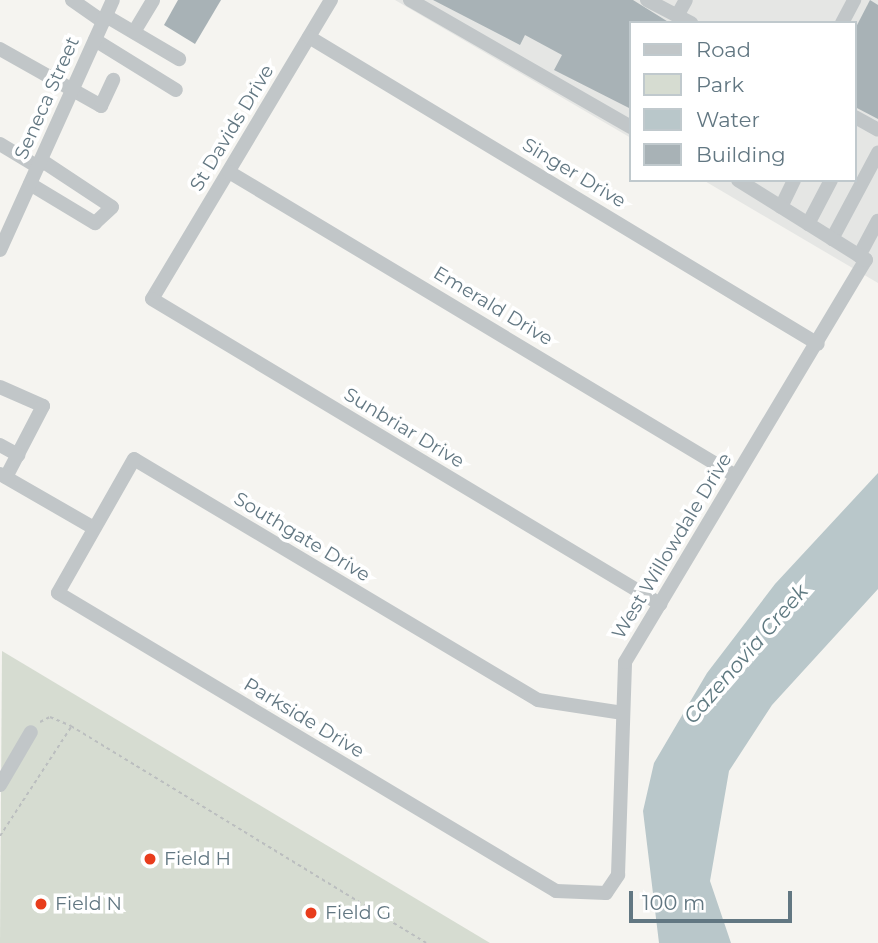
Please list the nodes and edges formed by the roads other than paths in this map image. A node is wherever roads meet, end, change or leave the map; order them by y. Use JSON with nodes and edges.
{"nodes":[{"id":1,"x":72,"y":0,"type":"edge"},
{"id":2,"x":113,"y":0,"type":"edge"},
{"id":3,"x":153,"y":0,"type":"edge"},
{"id":4,"x":331,"y":0,"type":"edge"},
{"id":5,"x":647,"y":0,"type":"edge"},
{"id":6,"x":686,"y":0,"type":"edge"},
{"id":7,"x":854,"y":0,"type":"edge"},
{"id":8,"x":415,"y":1,"type":"edge"},
{"id":9,"x":677,"y":16,"type":"junction"},
{"id":10,"x":104,"y":19,"type":"junction"},
{"id":11,"x":687,"y":21,"type":"edge"},
{"id":12,"x":843,"y":21,"type":"edge"},
{"id":13,"x":134,"y":32,"type":"junction"},
{"id":14,"x":309,"y":37,"type":"junction"},
{"id":15,"x":95,"y":40,"type":"junction"},
{"id":16,"x":0,"y":49,"type":"edge"},
{"id":17,"x":179,"y":59,"type":"dead end"},
{"id":18,"x":113,"y":80,"type":"dead end"},
{"id":19,"x":176,"y":90,"type":"dead end"},
{"id":20,"x":71,"y":92,"type":"junction"},
{"id":21,"x":857,"y":123,"type":"edge"},
{"id":22,"x":630,"y":126,"type":"edge"},
{"id":23,"x":878,"y":130,"type":"edge"},
{"id":24,"x":0,"y":144,"type":"edge"},
{"id":25,"x":878,"y":153,"type":"edge"},
{"id":26,"x":39,"y":163,"type":"junction"},
{"id":27,"x":229,"y":172,"type":"junction"},
{"id":28,"x":741,"y":182,"type":"edge"},
{"id":29,"x":793,"y":182,"type":"edge"},
{"id":30,"x":830,"y":182,"type":"edge"},
{"id":31,"x":30,"y":184,"type":"junction"},
{"id":32,"x":781,"y":207,"type":"junction"},
{"id":33,"x":878,"y":221,"type":"edge"},
{"id":34,"x":808,"y":224,"type":"junction"},
{"id":35,"x":832,"y":239,"type":"junction"},
{"id":36,"x":0,"y":250,"type":"edge"},
{"id":37,"x":868,"y":261,"type":"edge"},
{"id":38,"x":166,"y":276,"type":"joint"},
{"id":39,"x":818,"y":344,"type":"junction"},
{"id":40,"x":0,"y":387,"type":"edge"},
{"id":41,"x":0,"y":445,"type":"edge"},
{"id":42,"x":18,"y":455,"type":"junction"},
{"id":43,"x":3,"y":475,"type":"edge"},
{"id":44,"x":736,"y":476,"type":"junction"},
{"id":45,"x":94,"y":528,"type":"junction"},
{"id":46,"x":660,"y":604,"type":"junction"},
{"id":47,"x":623,"y":713,"type":"junction"},
{"id":48,"x":33,"y":728,"type":"road end"},
{"id":49,"x":0,"y":785,"type":"edge"},
{"id":50,"x":599,"y":895,"type":"joint"}],
"edges":[{"from":1,"to":10,"type":"street"},
{"from":2,"to":10,"type":"street","name":"Seneca Street"},
{"from":3,"to":13,"type":"street"},
{"from":4,"to":14,"type":"street","name":"St Davids Drive"},
{"from":5,"to":9,"type":"street"},
{"from":6,"to":9,"type":"street"},
{"from":7,"to":12,"type":"street"},
{"from":8,"to":22,"type":"street"},
{"from":9,"to":11,"type":"street"},
{"from":10,"to":13,"type":"street"},
{"from":10,"to":15,"type":"street","name":"Seneca Street"},
{"from":13,"to":17,"type":"street"},
{"from":14,"to":27,"type":"street","name":"St Davids Drive"},
{"from":14,"to":39,"type":"street","name":"Singer Drive"},
{"from":15,"to":19,"type":"street"},
{"from":15,"to":20,"type":"street","name":"Seneca Street"},
{"from":16,"to":20,"type":"street"},
{"from":18,"to":20,"type":"street"},
{"from":20,"to":26,"type":"street","name":"Seneca Street"},
{"from":21,"to":23,"type":"street"},
{"from":24,"to":26,"type":"street"},
{"from":25,"to":35,"type":"street"},
{"from":26,"to":31,"type":"street","name":"Seneca Street"},
{"from":26,"to":31,"type":"street"},
{"from":27,"to":38,"type":"street","name":"St Davids Drive"},
{"from":27,"to":44,"type":"street","name":"Emerald Drive"},
{"from":28,"to":32,"type":"street"},
{"from":29,"to":32,"type":"street"},
{"from":30,"to":34,"type":"street"},
{"from":31,"to":36,"type":"street","name":"Seneca Street"},
{"from":32,"to":34,"type":"street"},
{"from":33,"to":37,"type":"street","name":"West Willowdale Drive"},
{"from":34,"to":35,"type":"street"},
{"from":35,"to":37,"type":"street"},
{"from":37,"to":39,"type":"street","name":"West Willowdale Drive"},
{"from":38,"to":46,"type":"street","name":"Sunbriar Drive"},
{"from":39,"to":44,"type":"street","name":"West Willowdale Drive"},
{"from":40,"to":42,"type":"street"},
{"from":41,"to":42,"type":"street"},
{"from":42,"to":43,"type":"street"},
{"from":43,"to":45,"type":"street"},
{"from":44,"to":46,"type":"street","name":"West Willowdale Drive"},
{"from":45,"to":47,"type":"street","name":"Southgate Drive"},
{"from":45,"to":50,"type":"street","name":"Parkside Drive"},
{"from":46,"to":47,"type":"street","name":"West Willowdale Drive"},
{"from":47,"to":50,"type":"street","name":"West Willowdale Drive"},
{"from":48,"to":49,"type":"street"}]}
